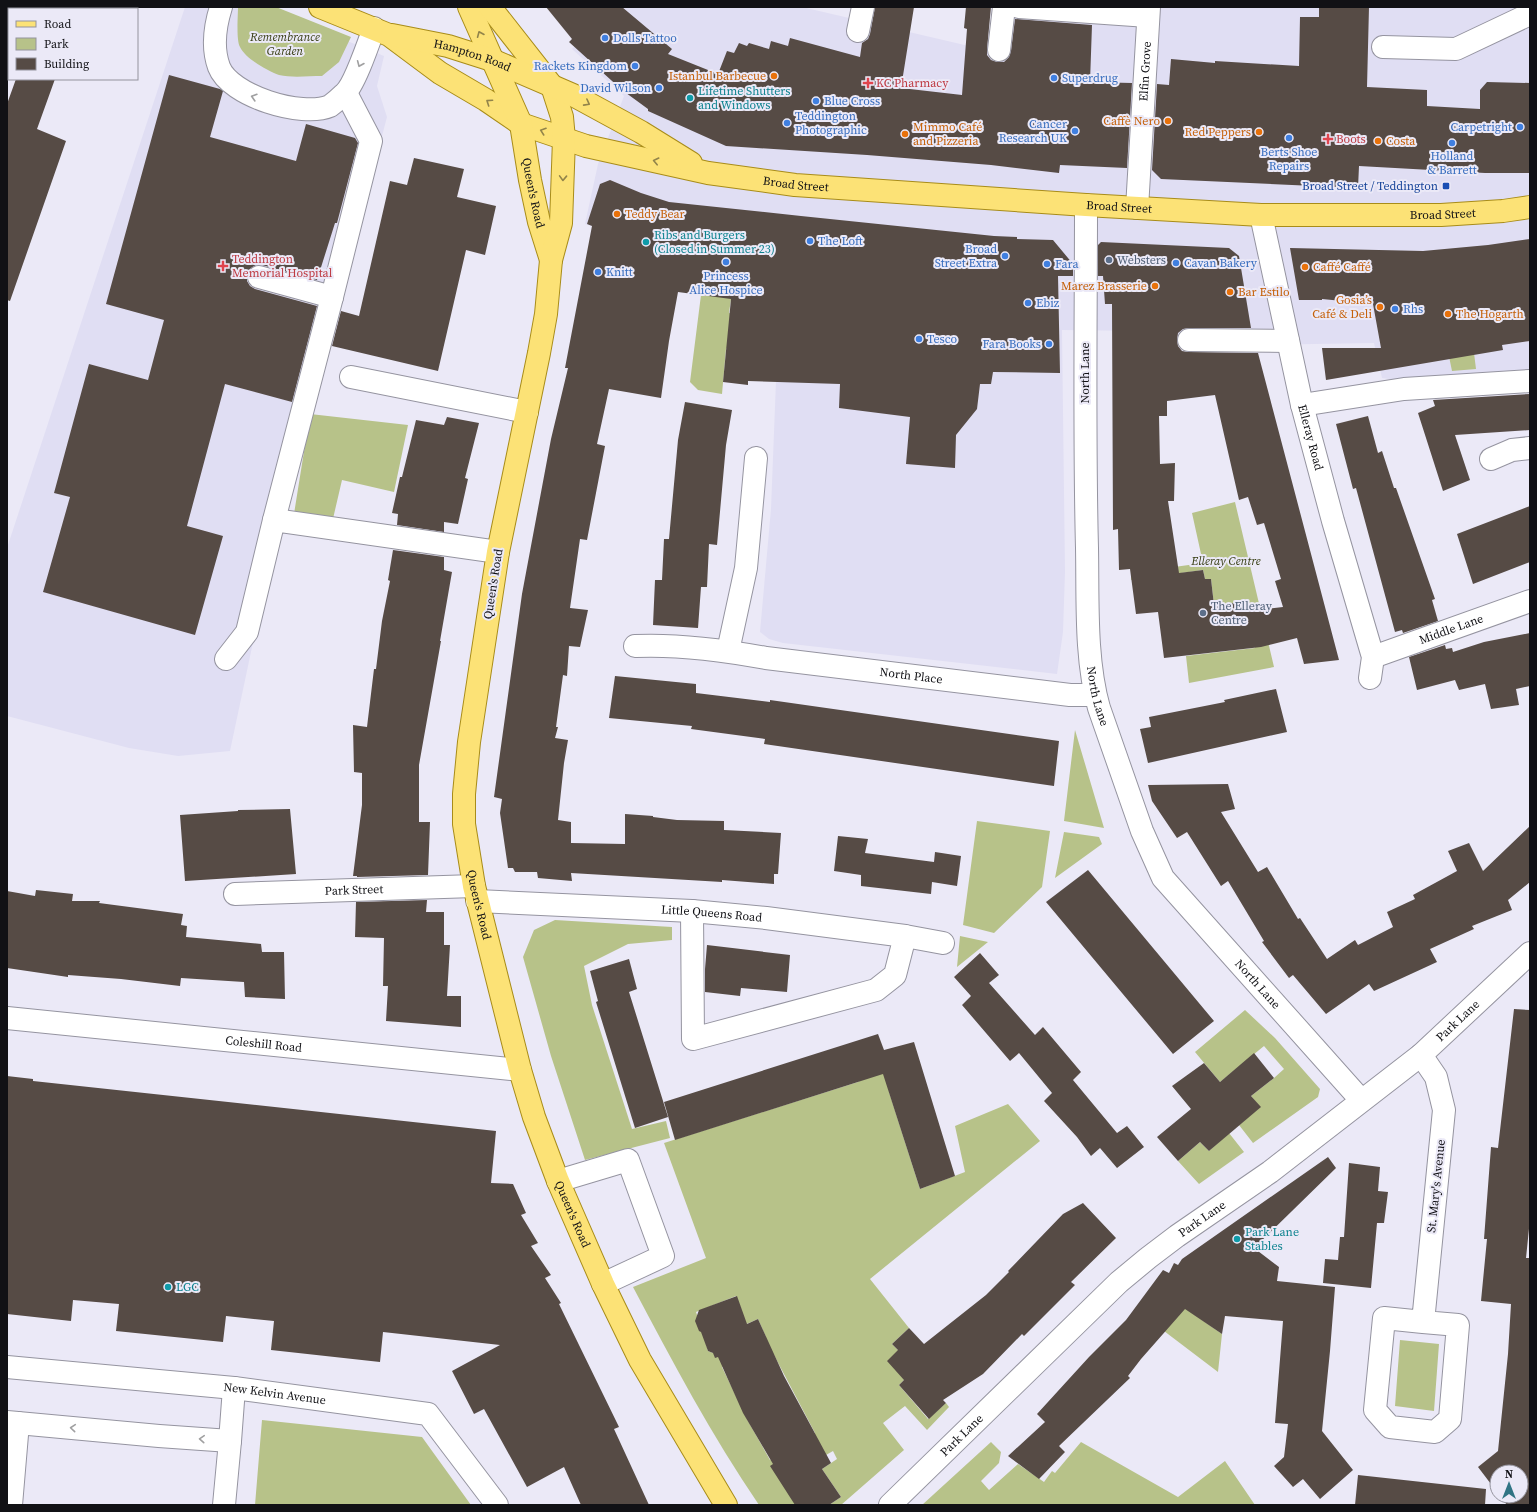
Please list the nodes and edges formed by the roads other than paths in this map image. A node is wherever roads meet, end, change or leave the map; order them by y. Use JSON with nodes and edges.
{"nodes":[{"id":1,"x":8,"y":7,"type":"edge"},
{"id":2,"x":221,"y":7,"type":"edge"},
{"id":3,"x":320,"y":7,"type":"edge"},
{"id":4,"x":469,"y":7,"type":"edge"},
{"id":5,"x":490,"y":7,"type":"edge"},
{"id":6,"x":863,"y":7,"type":"edge"},
{"id":7,"x":1004,"y":7,"type":"edge"},
{"id":8,"x":1019,"y":7,"type":"edge"},
{"id":9,"x":7,"y":11,"type":"edge"},
{"id":10,"x":1148,"y":12,"type":"edge"},
{"id":11,"x":1530,"y":14,"type":"edge"},
{"id":12,"x":382,"y":31,"type":"junction"},
{"id":13,"x":858,"y":31,"type":"dead end"},
{"id":14,"x":1383,"y":47,"type":"dead end"},
{"id":15,"x":999,"y":50,"type":"dead end"},
{"id":16,"x":492,"y":60,"type":"junction"},
{"id":17,"x":552,"y":86,"type":"junction"},
{"id":18,"x":346,"y":93,"type":"junction"},
{"id":19,"x":521,"y":124,"type":"junction"},
{"id":20,"x":564,"y":139,"type":"junction"},
{"id":21,"x":708,"y":173,"type":"junction"},
{"id":22,"x":1086,"y":205,"type":"junction"},
{"id":23,"x":1530,"y":207,"type":"edge"},
{"id":24,"x":1137,"y":208,"type":"junction"},
{"id":25,"x":1261,"y":215,"type":"junction"},
{"id":26,"x":551,"y":260,"type":"junction"},
{"id":27,"x":259,"y":276,"type":"dead end"},
{"id":28,"x":332,"y":296,"type":"junction"},
{"id":29,"x":1189,"y":340,"type":"dead end"},
{"id":30,"x":1288,"y":341,"type":"junction"},
{"id":31,"x":351,"y":377,"type":"dead end"},
{"id":32,"x":1530,"y":381,"type":"edge"},
{"id":33,"x":1302,"y":405,"type":"junction"},
{"id":34,"x":527,"y":412,"type":"junction"},
{"id":35,"x":1530,"y":448,"type":"edge"},
{"id":36,"x":756,"y":458,"type":"dead end"},
{"id":37,"x":1490,"y":459,"type":"dead end"},
{"id":38,"x":274,"y":520,"type":"junction"},
{"id":39,"x":498,"y":552,"type":"junction"},
{"id":40,"x":1530,"y":601,"type":"edge"},
{"id":41,"x":635,"y":646,"type":"dead end"},
{"id":42,"x":728,"y":651,"type":"junction"},
{"id":43,"x":1373,"y":657,"type":"junction"},
{"id":44,"x":226,"y":659,"type":"dead end"},
{"id":45,"x":1370,"y":678,"type":"dead end"},
{"id":46,"x":1095,"y":695,"type":"junction"},
{"id":47,"x":235,"y":894,"type":"dead end"},
{"id":48,"x":476,"y":894,"type":"junction"},
{"id":49,"x":692,"y":912,"type":"junction"},
{"id":50,"x":905,"y":936,"type":"junction"},
{"id":51,"x":943,"y":943,"type":"dead end"},
{"id":52,"x":1530,"y":953,"type":"edge"},
{"id":53,"x":7,"y":1018,"type":"edge"},
{"id":54,"x":1421,"y":1055,"type":"junction"},
{"id":55,"x":520,"y":1070,"type":"junction"},
{"id":56,"x":1361,"y":1100,"type":"junction"},
{"id":57,"x":558,"y":1181,"type":"junction"},
{"id":58,"x":603,"y":1284,"type":"junction"},
{"id":59,"x":1423,"y":1322,"type":"junction"},
{"id":60,"x":7,"y":1367,"type":"edge"},
{"id":61,"x":234,"y":1388,"type":"junction"},
{"id":62,"x":13,"y":1422,"type":"edge"},
{"id":63,"x":230,"y":1441,"type":"junction"},
{"id":64,"x":11,"y":1505,"type":"edge"},
{"id":65,"x":224,"y":1505,"type":"edge"},
{"id":66,"x":497,"y":1505,"type":"edge"},
{"id":67,"x":726,"y":1505,"type":"edge"},
{"id":68,"x":890,"y":1505,"type":"edge"}],
"edges":[{"from":1,"to":9,"type":"street"},
{"from":18,"to":2,"type":"street","one_way":true},
{"from":3,"to":12,"type":"main road","name":"Hampton Road"},
{"from":16,"to":4,"type":"main road","name":"Queen's Road","one_way":true},
{"from":5,"to":17,"type":"main road"},
{"from":6,"to":13,"type":"street"},
{"from":7,"to":15,"type":"street"},
{"from":8,"to":10,"type":"street"},
{"from":10,"to":24,"type":"street","name":"Elfin Grove"},
{"from":11,"to":14,"type":"street"},
{"from":12,"to":16,"type":"main road","name":"Hampton Road"},
{"from":12,"to":18,"type":"street","one_way":true},
{"from":19,"to":12,"type":"main road","name":"Hampton Road","one_way":true},
{"from":16,"to":17,"type":"main road","name":"Hampton Road"},
{"from":16,"to":19,"type":"main road","name":"Queen's Road"},
{"from":17,"to":20,"type":"main road","name":"Queen's Road"},
{"from":17,"to":21,"type":"main road","name":"Broad Street","one_way":true},
{"from":18,"to":28,"type":"street"},
{"from":20,"to":19,"type":"main road","name":"Broad Street","one_way":true},
{"from":19,"to":26,"type":"main road","name":"Queen's Road"},
{"from":21,"to":20,"type":"main road","name":"Broad Street","one_way":true},
{"from":20,"to":26,"type":"main road","name":"Queen's Road","one_way":true},
{"from":21,"to":22,"type":"main road","name":"Broad Street"},
{"from":22,"to":24,"type":"main road","name":"Broad Street"},
{"from":22,"to":46,"type":"street","name":"North Lane"},
{"from":23,"to":25,"type":"main road","name":"Broad Street"},
{"from":24,"to":25,"type":"main road","name":"Broad Street"},
{"from":25,"to":30,"type":"street","name":"Elleray Road"},
{"from":26,"to":34,"type":"main road","name":"Queen's Road"},
{"from":27,"to":28,"type":"street"},
{"from":28,"to":38,"type":"street"},
{"from":29,"to":30,"type":"street"},
{"from":30,"to":33,"type":"street","name":"Elleray Road"},
{"from":31,"to":34,"type":"street"},
{"from":32,"to":33,"type":"street"},
{"from":33,"to":43,"type":"street","name":"Elleray Road"},
{"from":34,"to":39,"type":"main road","name":"Queen's Road"},
{"from":35,"to":37,"type":"street"},
{"from":36,"to":42,"type":"street"},
{"from":38,"to":39,"type":"street"},
{"from":38,"to":44,"type":"street"},
{"from":39,"to":48,"type":"main road","name":"Queen's Road"},
{"from":40,"to":43,"type":"street","name":"Middle Lane"},
{"from":41,"to":42,"type":"street","name":"North Place"},
{"from":42,"to":46,"type":"street","name":"North Place"},
{"from":43,"to":45,"type":"street"},
{"from":46,"to":56,"type":"street","name":"North Lane"},
{"from":47,"to":48,"type":"street","name":"Park Street"},
{"from":48,"to":49,"type":"street","name":"Little Queens Road"},
{"from":48,"to":55,"type":"main road","name":"Queen's Road"},
{"from":49,"to":50,"type":"street","name":"Little Queens Road"},
{"from":49,"to":50,"type":"street"},
{"from":50,"to":51,"type":"street","name":"Little Queens Road"},
{"from":52,"to":54,"type":"street","name":"Park Lane"},
{"from":53,"to":55,"type":"street","name":"Coleshill Road"},
{"from":54,"to":56,"type":"street","name":"Park Lane"},
{"from":54,"to":59,"type":"street","name":"St. Mary's Avenue"},
{"from":55,"to":57,"type":"main road","name":"Queen's Road"},
{"from":56,"to":68,"type":"street","name":"Park Lane"},
{"from":57,"to":58,"type":"main road","name":"Queen's Road"},
{"from":57,"to":58,"type":"street"},
{"from":58,"to":67,"type":"main road","name":"Queen's Road"},
{"from":59,"to":59,"type":"street"},
{"from":60,"to":61,"type":"street","name":"New Kelvin Avenue"},
{"from":61,"to":63,"type":"street"},
{"from":61,"to":66,"type":"street","name":"New Kelvin Avenue"},
{"from":63,"to":62,"type":"street","one_way":true},
{"from":62,"to":64,"type":"street"},
{"from":63,"to":65,"type":"street"}]}
